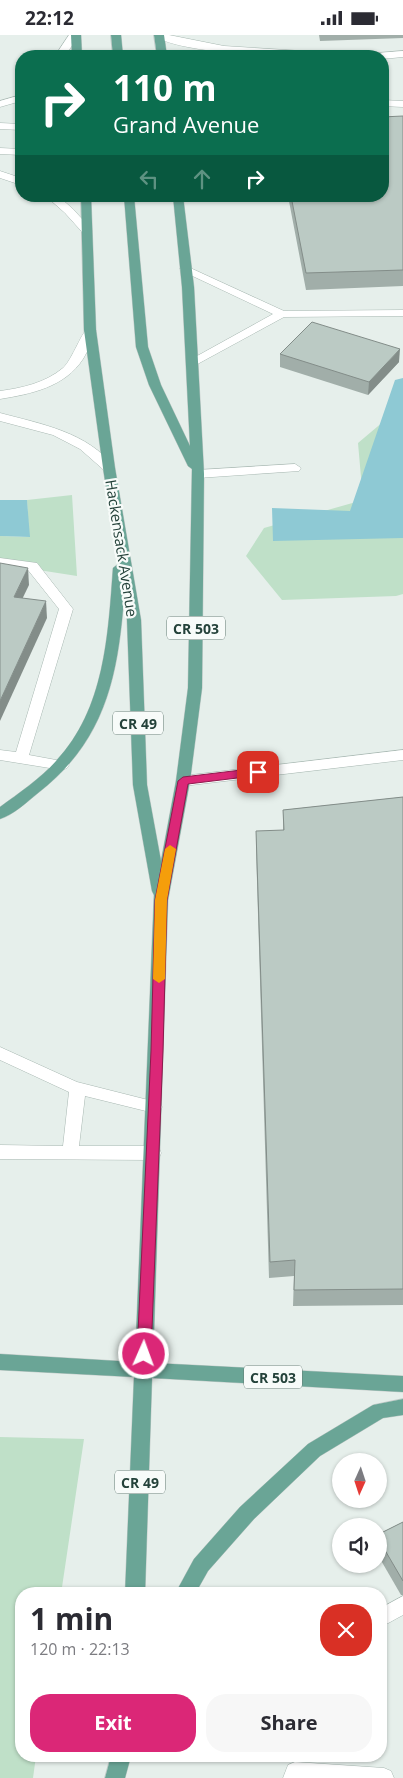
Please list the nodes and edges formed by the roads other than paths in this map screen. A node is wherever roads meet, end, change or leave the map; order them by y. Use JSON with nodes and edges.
{"nodes":[{"id":1,"x":75,"y":35,"type":"edge"},
{"id":2,"x":116,"y":35,"type":"edge"},
{"id":3,"x":159,"y":35,"type":"edge"},
{"id":4,"x":64,"y":50,"type":"edge"},
{"id":5,"x":77,"y":50,"type":"edge"},
{"id":6,"x":117,"y":50,"type":"edge"},
{"id":7,"x":161,"y":50,"type":"edge"},
{"id":8,"x":228,"y":50,"type":"edge"},
{"id":9,"x":403,"y":54,"type":"edge"},
{"id":10,"x":389,"y":55,"type":"edge"},
{"id":11,"x":389,"y":62,"type":"edge"},
{"id":12,"x":403,"y":63,"type":"edge"},
{"id":13,"x":15,"y":100,"type":"edge"},
{"id":14,"x":389,"y":103,"type":"edge"},
{"id":15,"x":0,"y":104,"type":"edge"},
{"id":16,"x":403,"y":104,"type":"edge"},
{"id":17,"x":0,"y":126,"type":"edge"},
{"id":18,"x":15,"y":127,"type":"edge"},
{"id":19,"x":0,"y":151,"type":"edge"},
{"id":20,"x":15,"y":152,"type":"edge"},
{"id":21,"x":0,"y":175,"type":"edge"},
{"id":22,"x":15,"y":180,"type":"edge"},
{"id":23,"x":58,"y":202,"type":"edge"},
{"id":24,"x":86,"y":202,"type":"edge"},
{"id":25,"x":130,"y":202,"type":"edge"},
{"id":26,"x":179,"y":202,"type":"edge"},
{"id":27,"x":87,"y":231,"type":"junction"},
{"id":28,"x":186,"y":269,"type":"junction"},
{"id":29,"x":403,"y":313,"type":"edge"},
{"id":30,"x":282,"y":314,"type":"junction"},
{"id":31,"x":90,"y":330,"type":"junction"},
{"id":32,"x":192,"y":363,"type":"junction"},
{"id":33,"x":0,"y":395,"type":"edge"},
{"id":34,"x":0,"y":417,"type":"edge"},
{"id":35,"x":109,"y":468,"type":"junction"},
{"id":36,"x":295,"y":468,"type":"dead end"},
{"id":37,"x":198,"y":474,"type":"junction"},
{"id":38,"x":121,"y":546,"type":"junction"},
{"id":39,"x":0,"y":562,"type":"edge"},
{"id":40,"x":0,"y":755,"type":"edge"},
{"id":41,"x":403,"y":755,"type":"edge"},
{"id":42,"x":21,"y":758,"type":"junction"},
{"id":43,"x":62,"y":765,"type":"junction"},
{"id":44,"x":183,"y":781,"type":"junction"},
{"id":45,"x":0,"y":814,"type":"edge"},
{"id":46,"x":161,"y":900,"type":"junction"},
{"id":47,"x":0,"y":1053,"type":"edge"},
{"id":48,"x":78,"y":1088,"type":"junction"},
{"id":49,"x":154,"y":1107,"type":"junction"},
{"id":50,"x":0,"y":1152,"type":"edge"},
{"id":51,"x":70,"y":1153,"type":"junction"},
{"id":52,"x":153,"y":1153,"type":"junction"},
{"id":53,"x":0,"y":1362,"type":"edge"},
{"id":54,"x":143,"y":1370,"type":"junction"},
{"id":55,"x":403,"y":1384,"type":"edge"},
{"id":56,"x":403,"y":1407,"type":"edge"},
{"id":57,"x":135,"y":1587,"type":"edge"},
{"id":58,"x":188,"y":1587,"type":"edge"},
{"id":59,"x":403,"y":1605,"type":"edge"},
{"id":60,"x":387,"y":1614,"type":"edge"},
{"id":61,"x":119,"y":1762,"type":"edge"},
{"id":62,"x":115,"y":1778,"type":"edge"},
{"id":63,"x":294,"y":1778,"type":"edge"},
{"id":64,"x":384,"y":1778,"type":"edge"}],
"edges":[{"from":1,"to":4,"type":"street"},
{"from":1,"to":5,"type":"main road"},
{"from":2,"to":6,"type":"main road"},
{"from":3,"to":7,"type":"main road"},
{"from":3,"to":8,"type":"street"},
{"from":9,"to":10,"type":"street"},
{"from":11,"to":12,"type":"street"},
{"from":13,"to":15,"type":"street"},
{"from":14,"to":16,"type":"street"},
{"from":17,"to":18,"type":"street"},
{"from":19,"to":20,"type":"street"},
{"from":21,"to":22,"type":"street"},
{"from":23,"to":27,"type":"street"},
{"from":24,"to":27,"type":"main road","name":"Hackensack Avenue"},
{"from":25,"to":37,"type":"main road"},
{"from":26,"to":28,"type":"main road","name":"Hackensack Avenue","number":"CR 503"},
{"from":27,"to":31,"type":"main road","name":"Hackensack Avenue"},
{"from":28,"to":30,"type":"street"},
{"from":28,"to":32,"type":"main road","name":"Hackensack Avenue","number":"CR 503"},
{"from":29,"to":30,"type":"street"},
{"from":30,"to":32,"type":"street"},
{"from":31,"to":33,"type":"street"},
{"from":31,"to":35,"type":"main road","name":"Hackensack Avenue"},
{"from":32,"to":37,"type":"main road","name":"Hackensack Avenue","number":"CR 503"},
{"from":34,"to":35,"type":"street"},
{"from":35,"to":38,"type":"main road","name":"Hackensack Avenue"},
{"from":36,"to":37,"type":"street"},
{"from":37,"to":44,"type":"main road","name":"Hackensack Avenue","number":"CR 503"},
{"from":38,"to":43,"type":"main road"},
{"from":38,"to":46,"type":"main road","name":"Hackensack Avenue","number":"CR 49"},
{"from":39,"to":42,"type":"street"},
{"from":40,"to":42,"type":"street"},
{"from":41,"to":44,"type":"street"},
{"from":42,"to":43,"type":"street"},
{"from":43,"to":45,"type":"main road"},
{"from":44,"to":46,"type":"main road","name":"Hackensack Avenue","number":"CR 503"},
{"from":46,"to":49,"type":"main road","name":"Hackensack Avenue","number":"CR 503"},
{"from":47,"to":48,"type":"street"},
{"from":48,"to":49,"type":"street"},
{"from":48,"to":51,"type":"street"},
{"from":49,"to":52,"type":"main road","name":"Hackensack Avenue","number":"CR 503"},
{"from":50,"to":51,"type":"street"},
{"from":51,"to":52,"type":"street"},
{"from":52,"to":54,"type":"main road","name":"Hackensack Avenue","number":"CR 503"},
{"from":53,"to":54,"type":"main road","number":"CR 503"},
{"from":54,"to":55,"type":"main road","number":"CR 503"},
{"from":54,"to":57,"type":"main road","number":"CR 49"},
{"from":56,"to":58,"type":"main road"},
{"from":59,"to":60,"type":"street"},
{"from":61,"to":62,"type":"main road"},
{"from":63,"to":64,"type":"street"}]}
